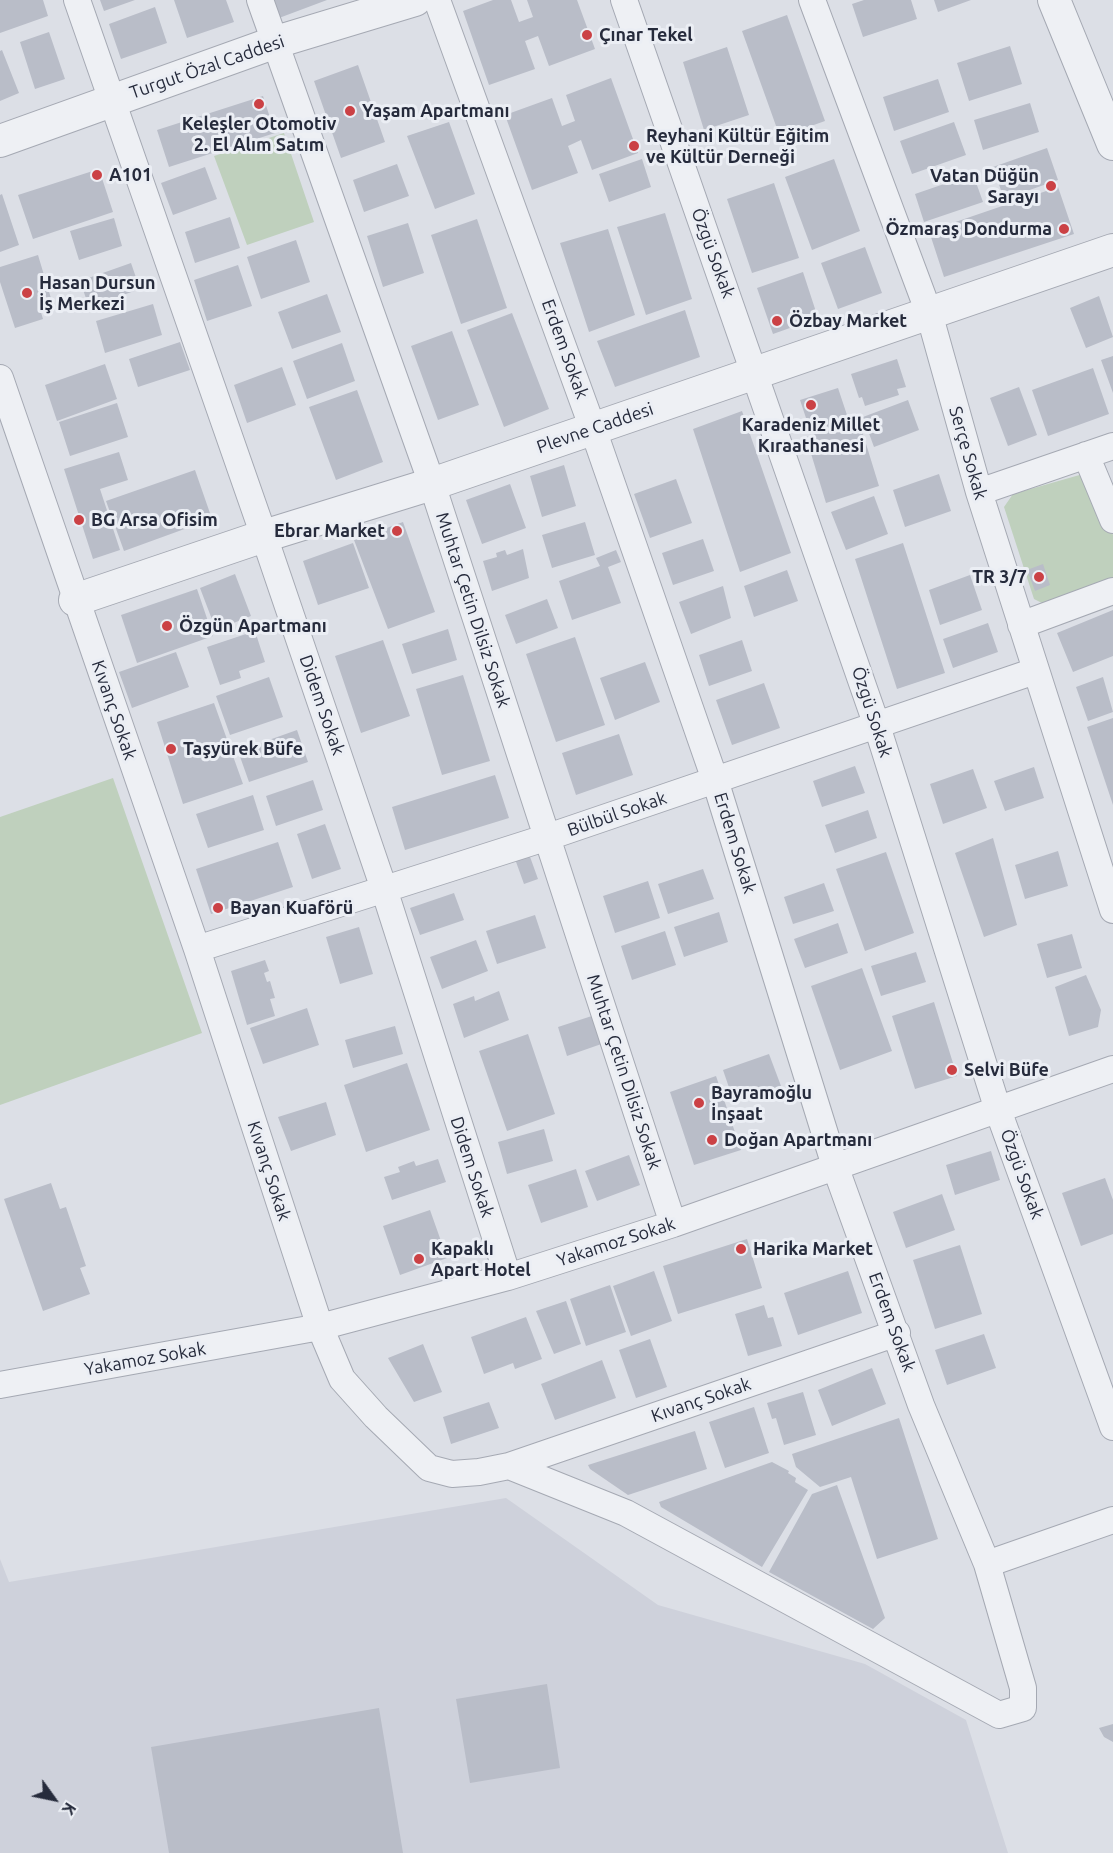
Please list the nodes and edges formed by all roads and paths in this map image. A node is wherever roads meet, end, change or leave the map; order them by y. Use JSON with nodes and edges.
{"nodes":[{"id":1,"x":76,"y":0,"type":"edge"},
{"id":2,"x":260,"y":0,"type":"edge"},
{"id":3,"x":415,"y":0,"type":"edge"},
{"id":4,"x":437,"y":0,"type":"edge"},
{"id":5,"x":624,"y":0,"type":"edge"},
{"id":6,"x":812,"y":0,"type":"edge"},
{"id":7,"x":1054,"y":0,"type":"edge"},
{"id":8,"x":276,"y":42,"type":"junction"},
{"id":9,"x":112,"y":101,"type":"junction"},
{"id":10,"x":0,"y":141,"type":"edge"},
{"id":11,"x":1113,"y":144,"type":"edge"},
{"id":12,"x":1113,"y":250,"type":"edge"},
{"id":13,"x":929,"y":313,"type":"junction"},
{"id":14,"x":756,"y":373,"type":"junction"},
{"id":15,"x":0,"y":378,"type":"edge"},
{"id":16,"x":593,"y":429,"type":"junction"},
{"id":17,"x":1113,"y":446,"type":"edge"},
{"id":18,"x":1086,"y":455,"type":"junction"},
{"id":19,"x":432,"y":484,"type":"junction"},
{"id":20,"x":979,"y":492,"type":"junction"},
{"id":21,"x":1113,"y":520,"type":"edge"},
{"id":22,"x":264,"y":536,"type":"junction"},
{"id":23,"x":1113,"y":591,"type":"edge"},
{"id":24,"x":75,"y":600,"type":"junction"},
{"id":25,"x":1021,"y":625,"type":"junction"},
{"id":26,"x":1035,"y":671,"type":"junction"},
{"id":27,"x":877,"y":726,"type":"junction"},
{"id":28,"x":716,"y":780,"type":"junction"},
{"id":29,"x":548,"y":837,"type":"junction"},
{"id":30,"x":384,"y":889,"type":"junction"},
{"id":31,"x":1113,"y":910,"type":"edge"},
{"id":32,"x":197,"y":949,"type":"junction"},
{"id":33,"x":1113,"y":1069,"type":"edge"},
{"id":34,"x":998,"y":1110,"type":"junction"},
{"id":35,"x":835,"y":1166,"type":"junction"},
{"id":36,"x":673,"y":1224,"type":"junction"},
{"id":37,"x":508,"y":1277,"type":"junction"},
{"id":38,"x":320,"y":1327,"type":"junction"},
{"id":39,"x":897,"y":1333,"type":"junction"},
{"id":40,"x":0,"y":1385,"type":"edge"},
{"id":41,"x":1113,"y":1427,"type":"edge"},
{"id":42,"x":509,"y":1466,"type":"junction"},
{"id":43,"x":1113,"y":1520,"type":"edge"},
{"id":44,"x":987,"y":1564,"type":"junction"}],
"edges":[{"from":1,"to":9,"type":"street","name":"Didem Sokak"},
{"from":2,"to":8,"type":"street","name":"Muhtar Çetin Dilsiz Sokak"},
{"from":3,"to":8,"type":"street","name":"Turgut Özal Caddesi"},
{"from":4,"to":16,"type":"street","name":"Erdem Sokak"},
{"from":5,"to":14,"type":"street","name":"Özgü Sokak"},
{"from":6,"to":13,"type":"street","name":"Serçe Sokak"},
{"from":7,"to":11,"type":"street"},
{"from":8,"to":9,"type":"street","name":"Turgut Özal Caddesi"},
{"from":8,"to":19,"type":"street","name":"Muhtar Çetin Dilsiz Sokak"},
{"from":9,"to":10,"type":"street","name":"Turgut Özal Caddesi"},
{"from":9,"to":22,"type":"street","name":"Didem Sokak"},
{"from":12,"to":13,"type":"street","name":"Plevne Caddesi"},
{"from":13,"to":14,"type":"street","name":"Plevne Caddesi"},
{"from":13,"to":20,"type":"street","name":"Serçe Sokak"},
{"from":14,"to":16,"type":"street","name":"Plevne Caddesi"},
{"from":14,"to":27,"type":"street","name":"Özgü Sokak"},
{"from":15,"to":24,"type":"street","name":"Kıvanç Sokak"},
{"from":16,"to":19,"type":"street","name":"Plevne Caddesi"},
{"from":16,"to":28,"type":"street","name":"Erdem Sokak"},
{"from":17,"to":18,"type":"street"},
{"from":18,"to":20,"type":"street"},
{"from":18,"to":21,"type":"street"},
{"from":19,"to":22,"type":"street","name":"Plevne Caddesi"},
{"from":19,"to":29,"type":"street","name":"Muhtar Çetin Dilsiz Sokak"},
{"from":20,"to":25,"type":"street","name":"Serçe Sokak"},
{"from":22,"to":24,"type":"street","name":"Plevne Caddesi"},
{"from":22,"to":30,"type":"street","name":"Didem Sokak"},
{"from":23,"to":25,"type":"street"},
{"from":24,"to":32,"type":"street","name":"Kıvanç Sokak"},
{"from":25,"to":26,"type":"street","name":"Serçe Sokak"},
{"from":26,"to":27,"type":"street","name":"Bülbül Sokak"},
{"from":26,"to":31,"type":"street","name":"Serçe Sokak"},
{"from":27,"to":28,"type":"street","name":"Bülbül Sokak"},
{"from":27,"to":34,"type":"street","name":"Özgü Sokak"},
{"from":28,"to":29,"type":"street","name":"Bülbül Sokak"},
{"from":28,"to":35,"type":"street","name":"Erdem Sokak"},
{"from":29,"to":30,"type":"street","name":"Bülbül Sokak"},
{"from":29,"to":36,"type":"street","name":"Muhtar Çetin Dilsiz Sokak"},
{"from":30,"to":32,"type":"street","name":"Bülbül Sokak"},
{"from":30,"to":37,"type":"street","name":"Didem Sokak"},
{"from":32,"to":38,"type":"street","name":"Kıvanç Sokak"},
{"from":33,"to":34,"type":"street","name":"Yakamoz Sokak"},
{"from":34,"to":35,"type":"street","name":"Yakamoz Sokak"},
{"from":34,"to":41,"type":"street","name":"Özgü Sokak"},
{"from":35,"to":36,"type":"street","name":"Yakamoz Sokak"},
{"from":35,"to":39,"type":"street","name":"Erdem Sokak"},
{"from":36,"to":37,"type":"street","name":"Yakamoz Sokak"},
{"from":37,"to":38,"type":"street","name":"Yakamoz Sokak"},
{"from":38,"to":40,"type":"street","name":"Yakamoz Sokak"},
{"from":38,"to":42,"type":"street","name":"Kıvanç Sokak"},
{"from":39,"to":42,"type":"street","name":"Kıvanç Sokak"},
{"from":39,"to":44,"type":"street","name":"Erdem Sokak"},
{"from":42,"to":44,"type":"street","name":"Erdem Sokak"},
{"from":43,"to":44,"type":"street"}]}
